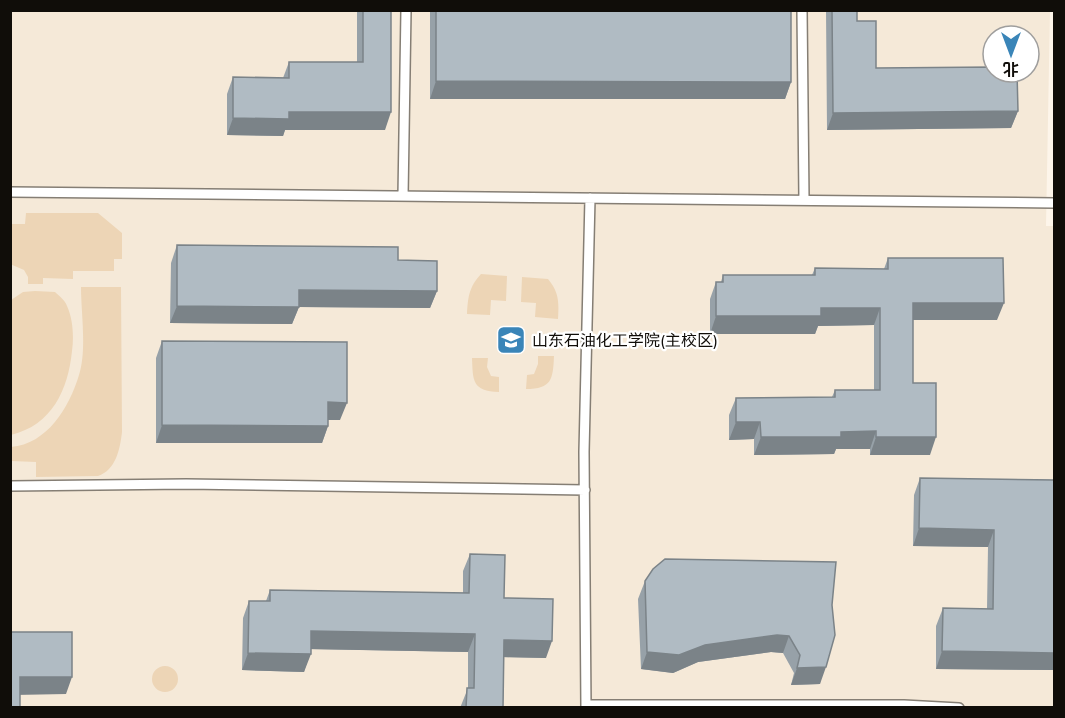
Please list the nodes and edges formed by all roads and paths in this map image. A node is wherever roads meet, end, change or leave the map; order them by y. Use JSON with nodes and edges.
{"nodes":[{"id":1,"x":406,"y":10,"type":"edge"},
{"id":2,"x":802,"y":10,"type":"edge"},
{"id":3,"x":10,"y":192,"type":"edge"},
{"id":4,"x":403,"y":196,"type":"junction"},
{"id":5,"x":590,"y":198,"type":"junction"},
{"id":6,"x":804,"y":200,"type":"junction"},
{"id":7,"x":1054,"y":203,"type":"edge"},
{"id":8,"x":10,"y":486,"type":"edge"},
{"id":9,"x":585,"y":490,"type":"junction"},
{"id":10,"x":586,"y":706,"type":"edge"},
{"id":11,"x":960,"y":708,"type":"edge"}],
"edges":[{"from":1,"to":4,"type":"lane"},
{"from":2,"to":6,"type":"lane"},
{"from":3,"to":4,"type":"lane"},
{"from":4,"to":5,"type":"lane"},
{"from":5,"to":6,"type":"lane"},
{"from":5,"to":9,"type":"lane"},
{"from":6,"to":7,"type":"lane"},
{"from":8,"to":9,"type":"lane"},
{"from":9,"to":10,"type":"lane"},
{"from":10,"to":11,"type":"lane"}]}
